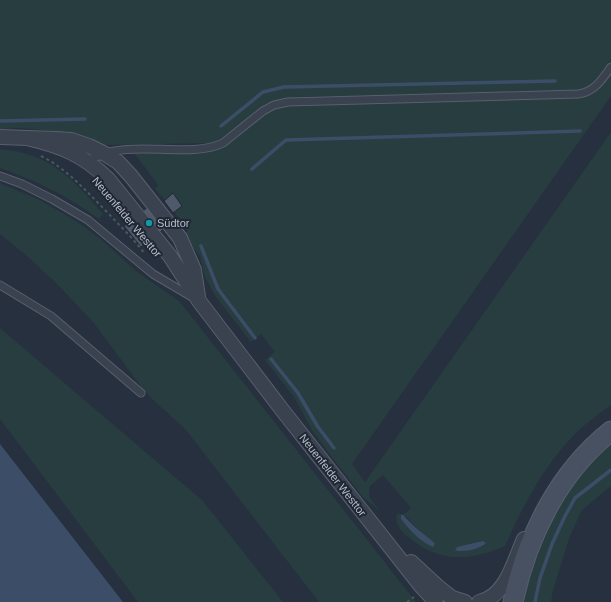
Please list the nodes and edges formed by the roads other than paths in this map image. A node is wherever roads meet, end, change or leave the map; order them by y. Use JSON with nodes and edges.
{"nodes":[{"id":1,"x":611,"y":67,"type":"edge"},
{"id":2,"x":0,"y":137,"type":"edge"},
{"id":3,"x":27,"y":138,"type":"junction"},
{"id":4,"x":91,"y":159,"type":"junction"},
{"id":5,"x":0,"y":176,"type":"edge"},
{"id":6,"x":0,"y":285,"type":"edge"},
{"id":7,"x":199,"y":302,"type":"junction"},
{"id":8,"x":140,"y":393,"type":"dead end"},
{"id":9,"x":611,"y":431,"type":"edge"},
{"id":10,"x":541,"y":518,"type":"junction"},
{"id":11,"x":380,"y":533,"type":"junction"},
{"id":12,"x":436,"y":602,"type":"edge"},
{"id":13,"x":465,"y":602,"type":"edge"},
{"id":14,"x":479,"y":602,"type":"edge"},
{"id":15,"x":513,"y":602,"type":"edge"}],
"edges":[{"from":1,"to":4,"type":"lane"},
{"from":2,"to":3,"type":"street","name":"Neuenfelder Westtor"},
{"from":3,"to":4,"type":"street","name":"Neuenfelder Westtor"},
{"from":3,"to":4,"type":"street","name":"Neuenfelder Westtor"},
{"from":4,"to":7,"type":"street","name":"Neuenfelder Westtor"},
{"from":4,"to":7,"type":"street","name":"Neuenfelder Westtor"},
{"from":5,"to":7,"type":"lane"},
{"from":6,"to":8,"type":"lane"},
{"from":7,"to":11,"type":"street","name":"Neuenfelder Westtor"},
{"from":9,"to":10,"type":"main road"},
{"from":10,"to":14,"type":"street"},
{"from":10,"to":15,"type":"main road"},
{"from":11,"to":12,"type":"street","name":"Neuenfelder Westtor"},
{"from":11,"to":13,"type":"street","name":"Neuenfelder Westtor"}]}
